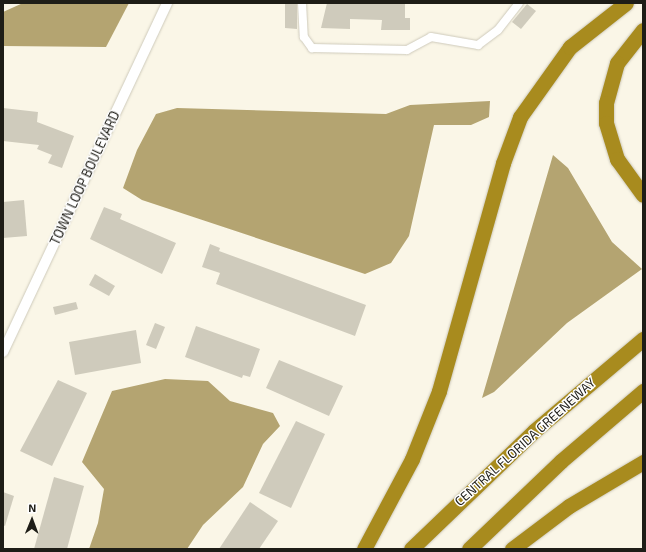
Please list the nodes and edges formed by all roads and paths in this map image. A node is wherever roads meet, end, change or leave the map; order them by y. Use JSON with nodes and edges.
{"nodes":[{"id":1,"x":167,"y":3,"type":"edge"},
{"id":2,"x":302,"y":3,"type":"edge"},
{"id":3,"x":519,"y":3,"type":"edge"},
{"id":4,"x":626,"y":3,"type":"edge"},
{"id":5,"x":643,"y":30,"type":"edge"},
{"id":6,"x":643,"y":195,"type":"edge"},
{"id":7,"x":643,"y":339,"type":"edge"},
{"id":8,"x":3,"y":352,"type":"edge"},
{"id":9,"x":643,"y":391,"type":"edge"},
{"id":10,"x":643,"y":462,"type":"edge"},
{"id":11,"x":364,"y":549,"type":"edge"},
{"id":12,"x":411,"y":549,"type":"edge"},
{"id":13,"x":469,"y":549,"type":"edge"},
{"id":14,"x":512,"y":549,"type":"edge"}],
"edges":[{"from":1,"to":8,"type":"street","name":"TOWN LOOP BOULEVARD"},
{"from":2,"to":3,"type":"street"},
{"from":4,"to":11,"type":"highway"},
{"from":5,"to":6,"type":"highway"},
{"from":7,"to":12,"type":"highway","name":"CENTRAL FLORIDA GREENEWAY"},
{"from":9,"to":13,"type":"highway"},
{"from":10,"to":14,"type":"highway"}]}
